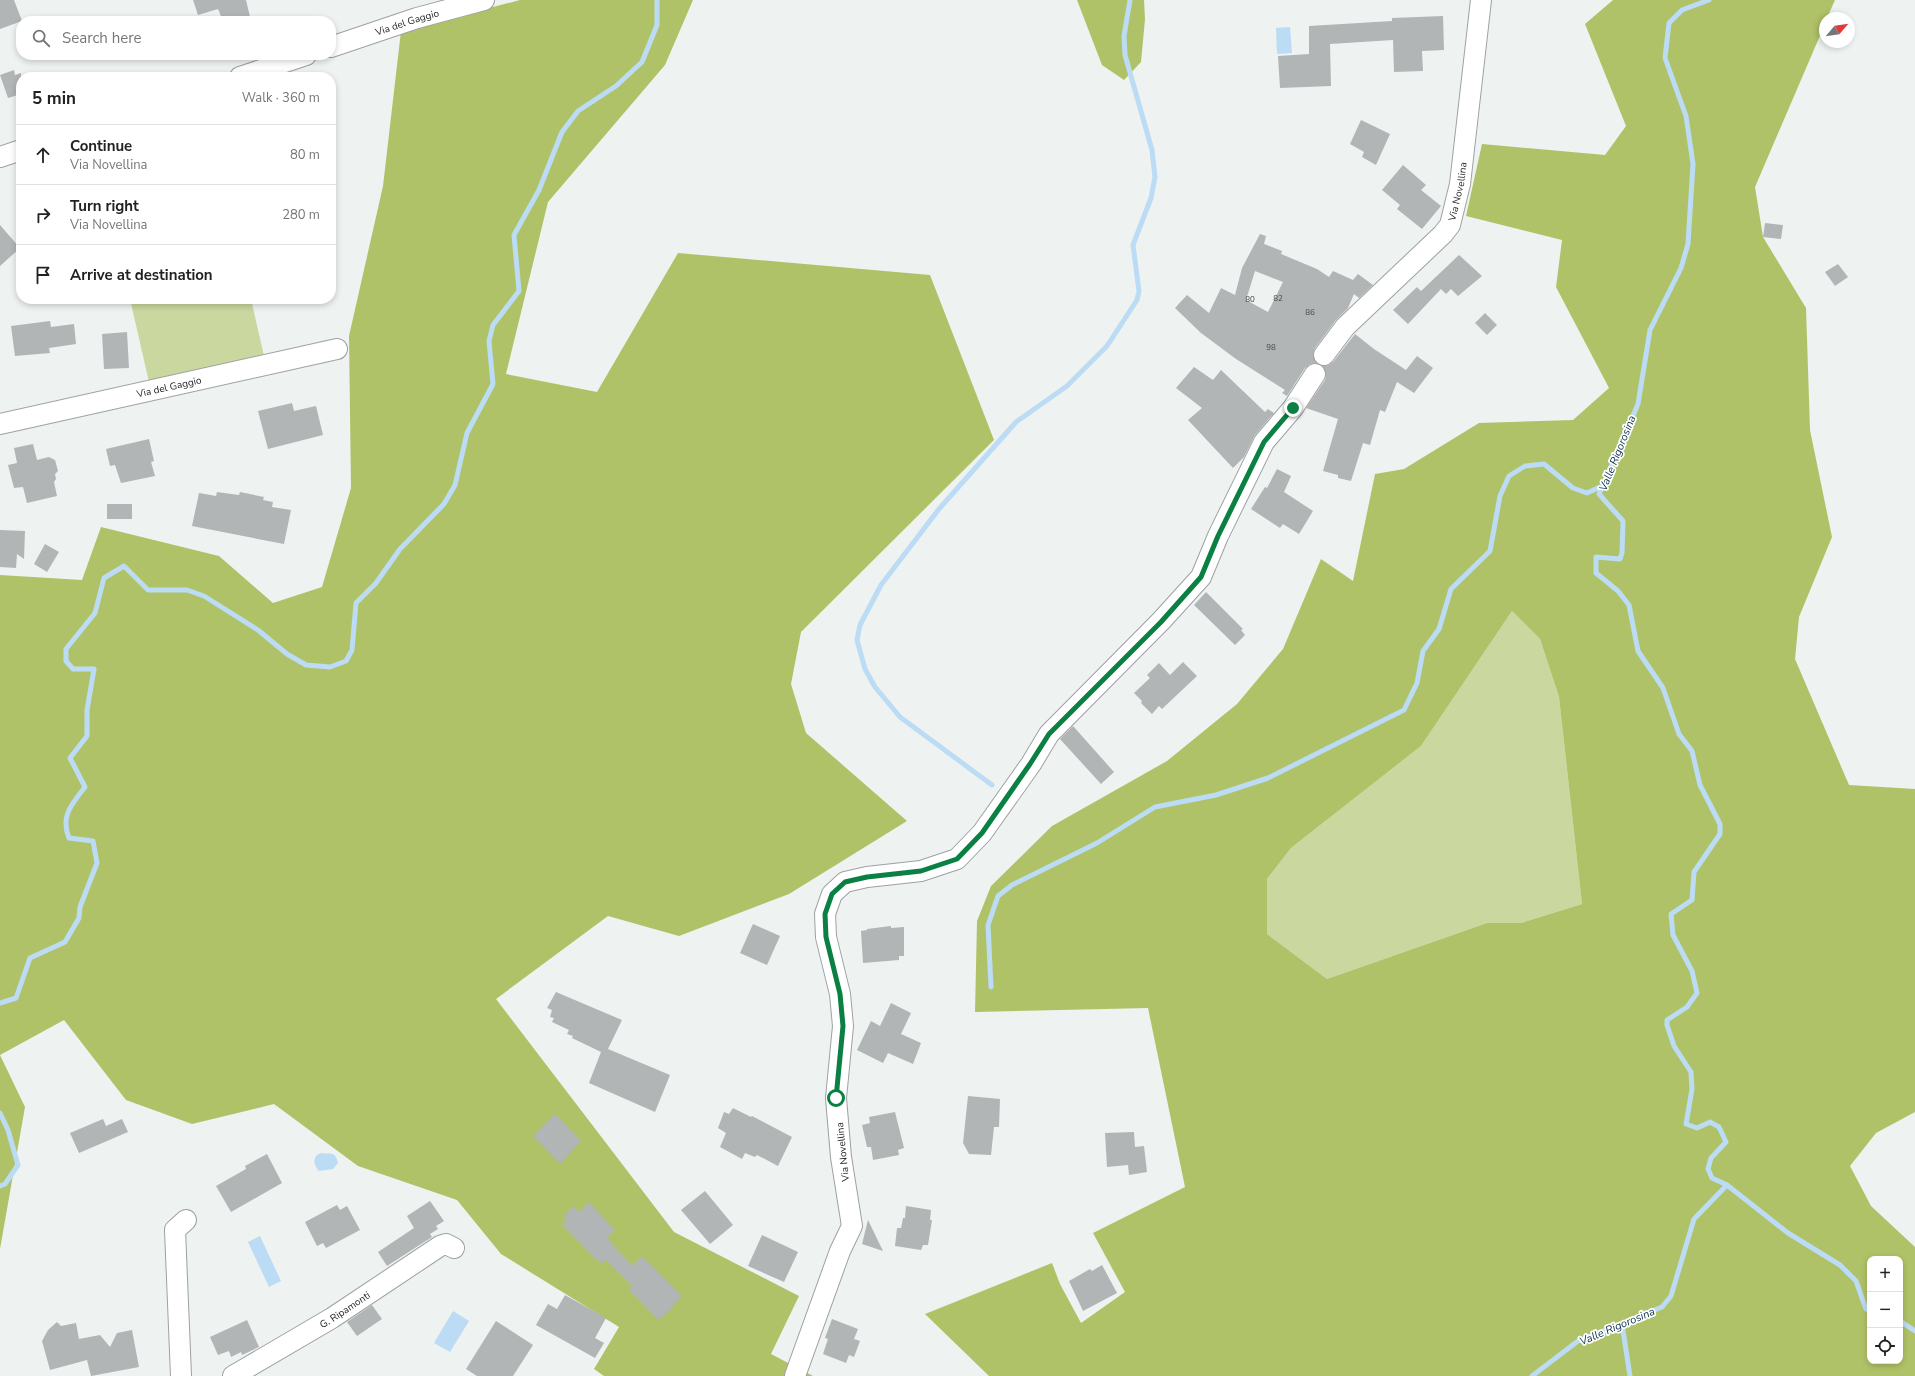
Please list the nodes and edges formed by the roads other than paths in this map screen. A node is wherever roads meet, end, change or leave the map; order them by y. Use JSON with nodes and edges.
{"nodes":[{"id":1,"x":484,"y":0,"type":"edge"},
{"id":2,"x":1480,"y":0,"type":"edge"},
{"id":3,"x":336,"y":45,"type":"edge"},
{"id":4,"x":291,"y":60,"type":"edge"},
{"id":5,"x":255,"y":72,"type":"edge"},
{"id":6,"x":16,"y":152,"type":"edge"},
{"id":7,"x":0,"y":157,"type":"edge"},
{"id":8,"x":337,"y":349,"type":"dead end"},
{"id":9,"x":1324,"y":355,"type":"dead end"},
{"id":10,"x":1315,"y":374,"type":"dead end"},
{"id":11,"x":0,"y":424,"type":"edge"},
{"id":12,"x":186,"y":1220,"type":"dead end"},
{"id":13,"x":454,"y":1248,"type":"dead end"},
{"id":14,"x":181,"y":1376,"type":"edge"},
{"id":15,"x":233,"y":1376,"type":"edge"},
{"id":16,"x":795,"y":1376,"type":"edge"}],
"edges":[{"from":1,"to":3,"type":"street","name":"Via del Gaggio"},
{"from":2,"to":9,"type":"street","name":"Via Novellina"},
{"from":4,"to":5,"type":"street"},
{"from":6,"to":7,"type":"street"},
{"from":8,"to":11,"type":"street","name":"Via del Gaggio"},
{"from":10,"to":16,"type":"street","name":"Via Novellina"},
{"from":12,"to":14,"type":"street"},
{"from":13,"to":15,"type":"street","name":"G. Ripamonti"}]}
